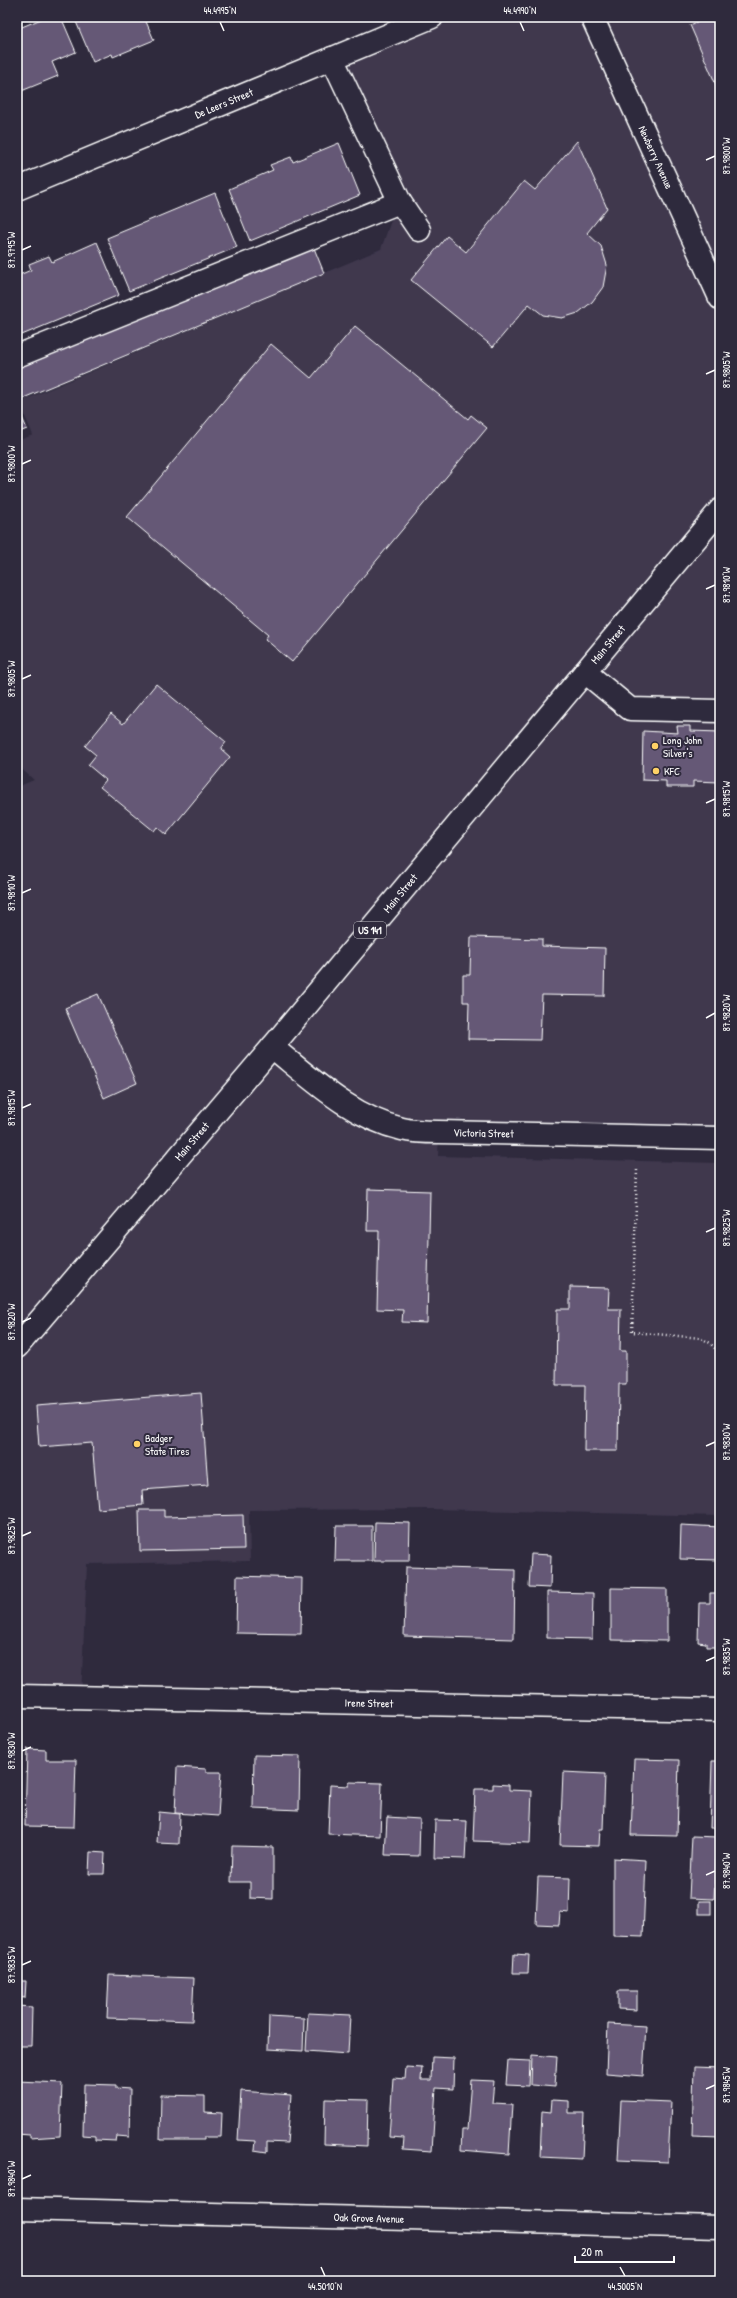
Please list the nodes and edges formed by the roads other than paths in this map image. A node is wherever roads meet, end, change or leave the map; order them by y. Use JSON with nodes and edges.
{"nodes":[{"id":1,"x":432,"y":17,"type":"edge"},
{"id":2,"x":592,"y":17,"type":"edge"},
{"id":3,"x":332,"y":58,"type":"junction"},
{"id":4,"x":17,"y":189,"type":"edge"},
{"id":5,"x":400,"y":202,"type":"junction"},
{"id":6,"x":419,"y":230,"type":"dead end"},
{"id":7,"x":720,"y":298,"type":"edge"},
{"id":8,"x":17,"y":356,"type":"edge"},
{"id":9,"x":720,"y":510,"type":"edge"},
{"id":10,"x":585,"y":672,"type":"junction"},
{"id":11,"x":720,"y":711,"type":"edge"},
{"id":12,"x":272,"y":1047,"type":"junction"},
{"id":13,"x":720,"y":1138,"type":"edge"},
{"id":14,"x":17,"y":1347,"type":"edge"},
{"id":15,"x":17,"y":1696,"type":"edge"},
{"id":16,"x":720,"y":1710,"type":"edge"},
{"id":17,"x":17,"y":2210,"type":"edge"},
{"id":18,"x":720,"y":2227,"type":"edge"}],
"edges":[{"from":1,"to":3,"type":"street","name":"De Leers Street"},
{"from":2,"to":7,"type":"street","name":"Newberry Avenue"},
{"from":3,"to":4,"type":"street","name":"De Leers Street"},
{"from":3,"to":5,"type":"street"},
{"from":5,"to":6,"type":"street"},
{"from":5,"to":8,"type":"street"},
{"from":9,"to":10,"type":"street","name":"Main Street","number":"US 141"},
{"from":10,"to":11,"type":"street"},
{"from":10,"to":12,"type":"street","name":"Main Street","number":"US 141"},
{"from":12,"to":13,"type":"street","name":"Victoria Street"},
{"from":12,"to":14,"type":"street","name":"Main Street","number":"US 141"},
{"from":15,"to":16,"type":"street","name":"Irene Street"},
{"from":17,"to":18,"type":"street","name":"Oak Grove Avenue"}]}
